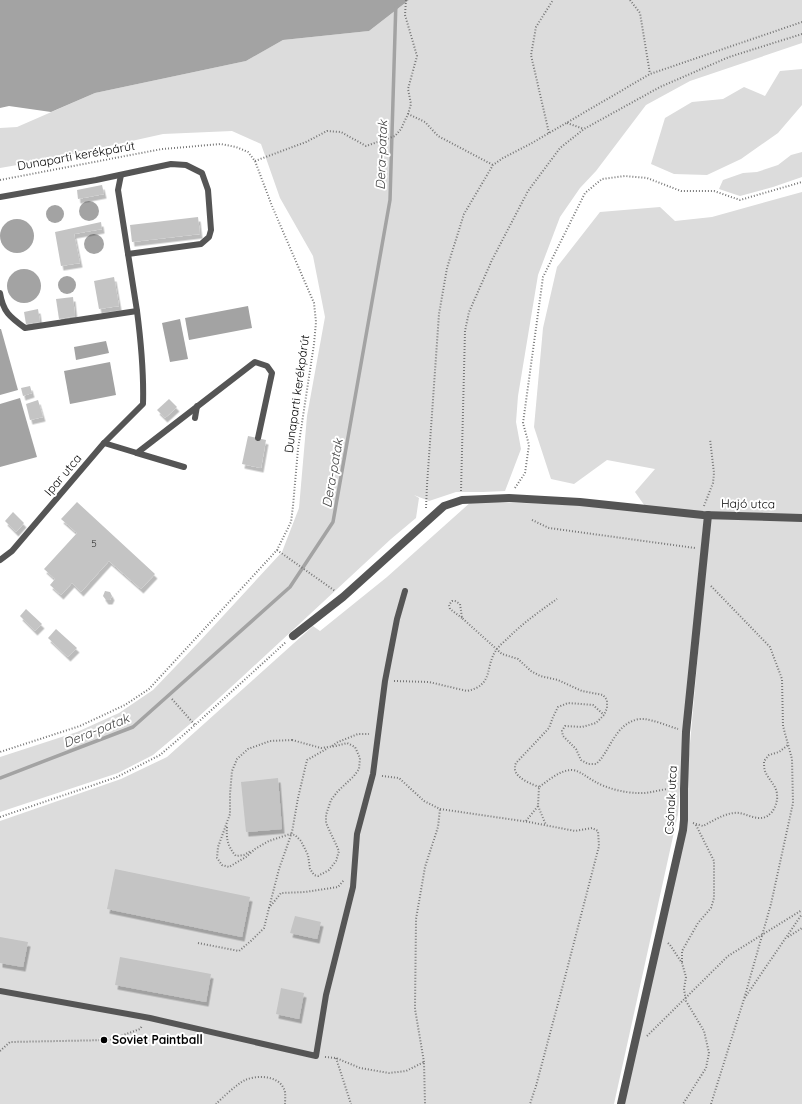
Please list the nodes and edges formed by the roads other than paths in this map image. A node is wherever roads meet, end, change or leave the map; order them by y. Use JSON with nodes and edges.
{"nodes":[{"id":1,"x":121,"y":175,"type":"junction"},
{"id":2,"x":0,"y":197,"type":"edge"},
{"id":3,"x":128,"y":254,"type":"junction"},
{"id":4,"x":0,"y":293,"type":"edge"},
{"id":5,"x":137,"y":311,"type":"junction"},
{"id":6,"x":197,"y":406,"type":"junction"},
{"id":7,"x":195,"y":418,"type":"dead end"},
{"id":8,"x":258,"y":438,"type":"dead end"},
{"id":9,"x":104,"y":443,"type":"junction"},
{"id":10,"x":137,"y":453,"type":"junction"},
{"id":11,"x":184,"y":467,"type":"dead end"},
{"id":12,"x":705,"y":515,"type":"junction"},
{"id":13,"x":802,"y":518,"type":"edge"},
{"id":14,"x":0,"y":560,"type":"edge"},
{"id":15,"x":406,"y":591,"type":"dead end"},
{"id":16,"x":293,"y":636,"type":"road end"},
{"id":17,"x":0,"y":991,"type":"edge"},
{"id":18,"x":621,"y":1104,"type":"edge"}],
"edges":[{"from":1,"to":2,"type":"lane"},
{"from":1,"to":3,"type":"lane"},
{"from":1,"to":3,"type":"lane"},
{"from":3,"to":5,"type":"lane"},
{"from":4,"to":5,"type":"lane"},
{"from":5,"to":9,"type":"lane","name":"Ipar utca"},
{"from":6,"to":7,"type":"lane"},
{"from":6,"to":8,"type":"lane"},
{"from":6,"to":10,"type":"lane"},
{"from":9,"to":10,"type":"lane"},
{"from":9,"to":14,"type":"lane","name":"Ipar utca"},
{"from":10,"to":11,"type":"lane"},
{"from":12,"to":13,"type":"street","name":"Hajó utca"},
{"from":12,"to":16,"type":"street","name":"Hajó utca"},
{"from":12,"to":18,"type":"street","name":"Csónak utca"},
{"from":15,"to":17,"type":"lane"}]}
